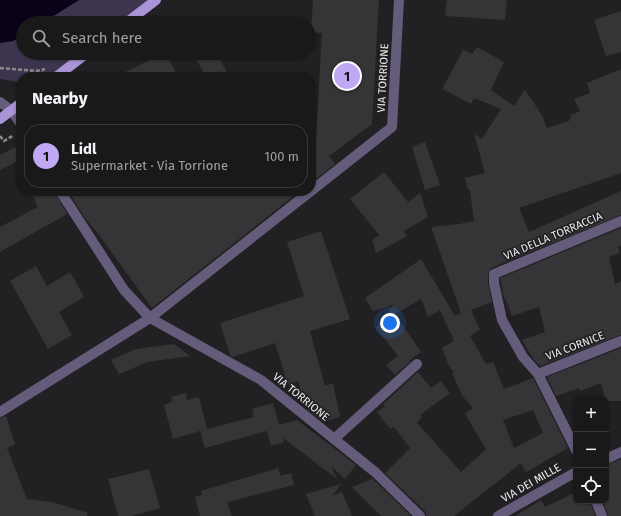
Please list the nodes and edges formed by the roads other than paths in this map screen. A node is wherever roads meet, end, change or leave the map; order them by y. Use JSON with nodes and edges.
{"nodes":[{"id":1,"x":156,"y":0,"type":"edge"},
{"id":2,"x":399,"y":0,"type":"edge"},
{"id":3,"x":135,"y":16,"type":"edge"},
{"id":4,"x":78,"y":60,"type":"edge"},
{"id":5,"x":62,"y":72,"type":"edge"},
{"id":6,"x":0,"y":102,"type":"edge"},
{"id":7,"x":16,"y":107,"type":"edge"},
{"id":8,"x":12,"y":110,"type":"junction"},
{"id":9,"x":16,"y":116,"type":"edge"},
{"id":10,"x":0,"y":119,"type":"edge"},
{"id":11,"x":316,"y":187,"type":"edge"},
{"id":12,"x":63,"y":196,"type":"edge"},
{"id":13,"x":305,"y":196,"type":"edge"},
{"id":14,"x":621,"y":220,"type":"edge"},
{"id":15,"x":150,"y":318,"type":"junction"},
{"id":16,"x":621,"y":341,"type":"edge"},
{"id":17,"x":417,"y":364,"type":"dead end"},
{"id":18,"x":538,"y":374,"type":"junction"},
{"id":19,"x":0,"y":412,"type":"edge"},
{"id":20,"x":334,"y":439,"type":"junction"},
{"id":21,"x":573,"y":444,"type":"edge"},
{"id":22,"x":621,"y":452,"type":"edge"},
{"id":23,"x":609,"y":458,"type":"edge"},
{"id":24,"x":573,"y":474,"type":"edge"},
{"id":25,"x":597,"y":504,"type":"edge"},
{"id":26,"x":420,"y":516,"type":"edge"},
{"id":27,"x":498,"y":516,"type":"edge"},
{"id":28,"x":602,"y":516,"type":"edge"}],
"edges":[{"from":1,"to":3,"type":"main road"},
{"from":2,"to":11,"type":"street","name":"VIA TORRIONE"},
{"from":4,"to":5,"type":"main road"},
{"from":6,"to":8,"type":"street"},
{"from":7,"to":8,"type":"main road"},
{"from":8,"to":9,"type":"street"},
{"from":8,"to":10,"type":"main road"},
{"from":12,"to":15,"type":"street","name":"VIA TORRIONE"},
{"from":13,"to":15,"type":"street","name":"VIA TORRIONE"},
{"from":14,"to":18,"type":"street","name":"VIA DELLA TORRACCIA"},
{"from":15,"to":19,"type":"street","name":"VIA TORRIONE"},
{"from":15,"to":20,"type":"street","name":"VIA TORRIONE"},
{"from":16,"to":18,"type":"street","name":"VIA CORNICE"},
{"from":17,"to":20,"type":"street"},
{"from":18,"to":21,"type":"street"},
{"from":20,"to":26,"type":"street","name":"VIA TORRIONE"},
{"from":22,"to":23,"type":"street"},
{"from":24,"to":27,"type":"street","name":"VIA DEI MILLE"},
{"from":25,"to":28,"type":"street"}]}
